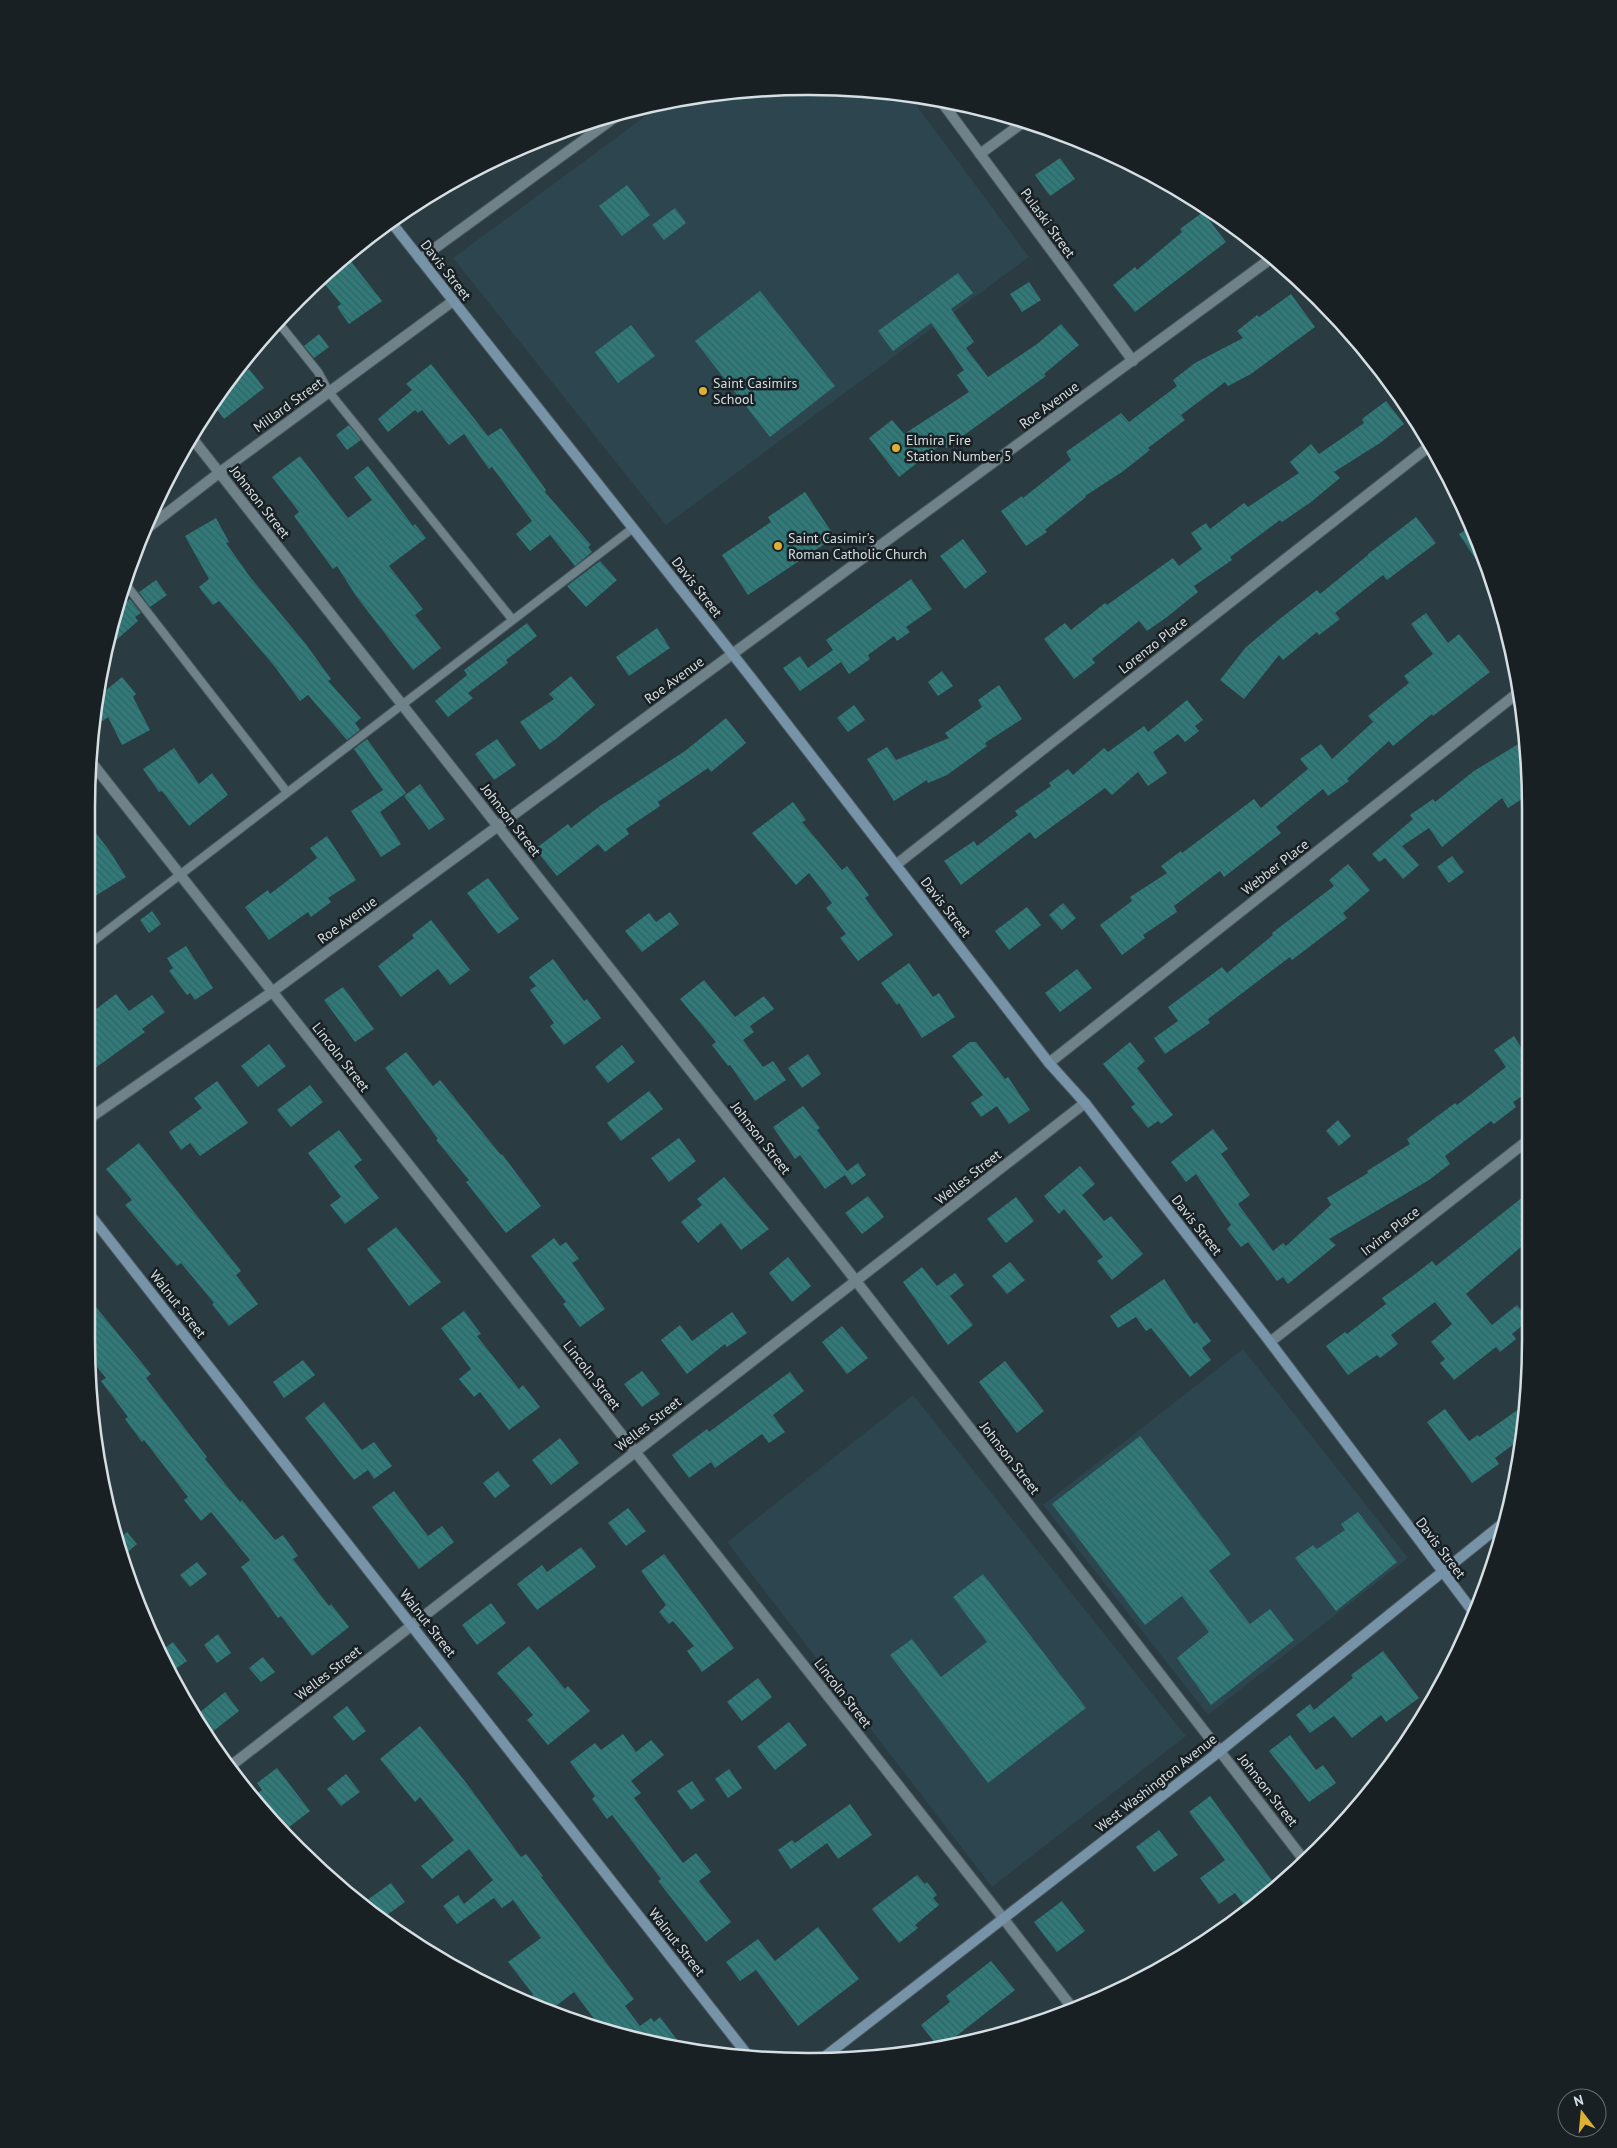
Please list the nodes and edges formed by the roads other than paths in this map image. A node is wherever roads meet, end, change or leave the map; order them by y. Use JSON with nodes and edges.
{"nodes":[{"id":1,"x":947,"y":109,"type":"edge"},
{"id":2,"x":598,"y":127,"type":"edge"},
{"id":3,"x":1017,"y":127,"type":"edge"},
{"id":4,"x":980,"y":154,"type":"junction"},
{"id":5,"x":395,"y":227,"type":"edge"},
{"id":6,"x":420,"y":259,"type":"junction"},
{"id":7,"x":1267,"y":262,"type":"edge"},
{"id":8,"x":453,"y":301,"type":"junction"},
{"id":9,"x":282,"y":327,"type":"edge"},
{"id":10,"x":1133,"y":360,"type":"junction"},
{"id":11,"x":329,"y":392,"type":"junction"},
{"id":12,"x":196,"y":443,"type":"edge"},
{"id":13,"x":1425,"y":450,"type":"edge"},
{"id":14,"x":219,"y":473,"type":"junction"},
{"id":15,"x":155,"y":522,"type":"edge"},
{"id":16,"x":633,"y":528,"type":"junction"},
{"id":17,"x":130,"y":589,"type":"edge"},
{"id":18,"x":512,"y":620,"type":"junction"},
{"id":19,"x":733,"y":654,"type":"junction"},
{"id":20,"x":1513,"y":697,"type":"edge"},
{"id":21,"x":402,"y":704,"type":"junction"},
{"id":22,"x":97,"y":769,"type":"edge"},
{"id":23,"x":287,"y":792,"type":"junction"},
{"id":24,"x":499,"y":826,"type":"junction"},
{"id":25,"x":897,"y":864,"type":"junction"},
{"id":26,"x":179,"y":874,"type":"junction"},
{"id":27,"x":95,"y":940,"type":"edge"},
{"id":28,"x":272,"y":992,"type":"junction"},
{"id":29,"x":1049,"y":1063,"type":"junction"},
{"id":30,"x":1085,"y":1103,"type":"junction"},
{"id":31,"x":95,"y":1114,"type":"edge"},
{"id":32,"x":1522,"y":1146,"type":"edge"},
{"id":33,"x":95,"y":1221,"type":"edge"},
{"id":34,"x":856,"y":1282,"type":"junction"},
{"id":35,"x":1270,"y":1342,"type":"junction"},
{"id":36,"x":635,"y":1451,"type":"junction"},
{"id":37,"x":1497,"y":1528,"type":"edge"},
{"id":38,"x":1441,"y":1572,"type":"junction"},
{"id":39,"x":1470,"y":1608,"type":"edge"},
{"id":40,"x":412,"y":1625,"type":"junction"},
{"id":41,"x":1220,"y":1751,"type":"junction"},
{"id":42,"x":234,"y":1763,"type":"edge"},
{"id":43,"x":1301,"y":1856,"type":"edge"},
{"id":44,"x":1003,"y":1918,"type":"junction"},
{"id":45,"x":1069,"y":2004,"type":"edge"},
{"id":46,"x":743,"y":2049,"type":"edge"},
{"id":47,"x":831,"y":2052,"type":"edge"}],
"edges":[{"from":1,"to":4,"type":"street","name":"Pulaski Street"},
{"from":2,"to":6,"type":"street"},
{"from":3,"to":4,"type":"street"},
{"from":4,"to":10,"type":"street","name":"Pulaski Street"},
{"from":5,"to":6,"type":"street","name":"Davis Street"},
{"from":6,"to":8,"type":"street","name":"Davis Street"},
{"from":7,"to":10,"type":"street","name":"Roe Avenue"},
{"from":8,"to":11,"type":"street","name":"Millard Street"},
{"from":8,"to":16,"type":"street","name":"Davis Street"},
{"from":9,"to":11,"type":"lane"},
{"from":10,"to":19,"type":"street","name":"Roe Avenue"},
{"from":11,"to":14,"type":"street","name":"Millard Street"},
{"from":11,"to":18,"type":"lane"},
{"from":12,"to":14,"type":"street","name":"Johnson Street"},
{"from":13,"to":25,"type":"street","name":"Lorenzo Place"},
{"from":14,"to":15,"type":"street","name":"Millard Street"},
{"from":14,"to":21,"type":"street","name":"Johnson Street"},
{"from":16,"to":18,"type":"lane"},
{"from":16,"to":19,"type":"street","name":"Davis Street"},
{"from":17,"to":23,"type":"lane"},
{"from":18,"to":21,"type":"lane"},
{"from":19,"to":24,"type":"street","name":"Roe Avenue"},
{"from":19,"to":25,"type":"street","name":"Davis Street"},
{"from":20,"to":29,"type":"street","name":"Webber Place"},
{"from":21,"to":23,"type":"lane"},
{"from":21,"to":24,"type":"street","name":"Johnson Street"},
{"from":22,"to":26,"type":"street","name":"Lincoln Street"},
{"from":23,"to":26,"type":"lane"},
{"from":24,"to":28,"type":"street","name":"Roe Avenue"},
{"from":24,"to":34,"type":"street","name":"Johnson Street"},
{"from":25,"to":29,"type":"street","name":"Davis Street"},
{"from":26,"to":27,"type":"lane"},
{"from":26,"to":28,"type":"street","name":"Lincoln Street"},
{"from":28,"to":31,"type":"street","name":"Roe Avenue"},
{"from":28,"to":36,"type":"street","name":"Lincoln Street"},
{"from":29,"to":30,"type":"street","name":"Davis Street"},
{"from":30,"to":34,"type":"street","name":"Welles Street"},
{"from":30,"to":35,"type":"street","name":"Davis Street"},
{"from":32,"to":35,"type":"street","name":"Irvine Place"},
{"from":33,"to":40,"type":"street","name":"Walnut Street"},
{"from":34,"to":36,"type":"street","name":"Welles Street"},
{"from":34,"to":41,"type":"street","name":"Johnson Street"},
{"from":35,"to":38,"type":"street","name":"Davis Street"},
{"from":36,"to":40,"type":"street","name":"Welles Street"},
{"from":36,"to":44,"type":"street","name":"Lincoln Street"},
{"from":37,"to":38,"type":"street","name":"West Washington Avenue"},
{"from":38,"to":39,"type":"street","name":"Davis Street"},
{"from":38,"to":41,"type":"street","name":"West Washington Avenue"},
{"from":40,"to":42,"type":"street","name":"Welles Street"},
{"from":40,"to":46,"type":"street","name":"Walnut Street"},
{"from":41,"to":43,"type":"street","name":"Johnson Street"},
{"from":41,"to":44,"type":"street","name":"West Washington Avenue"},
{"from":44,"to":45,"type":"street","name":"Lincoln Street"},
{"from":44,"to":47,"type":"street","name":"West Washington Avenue"}]}
